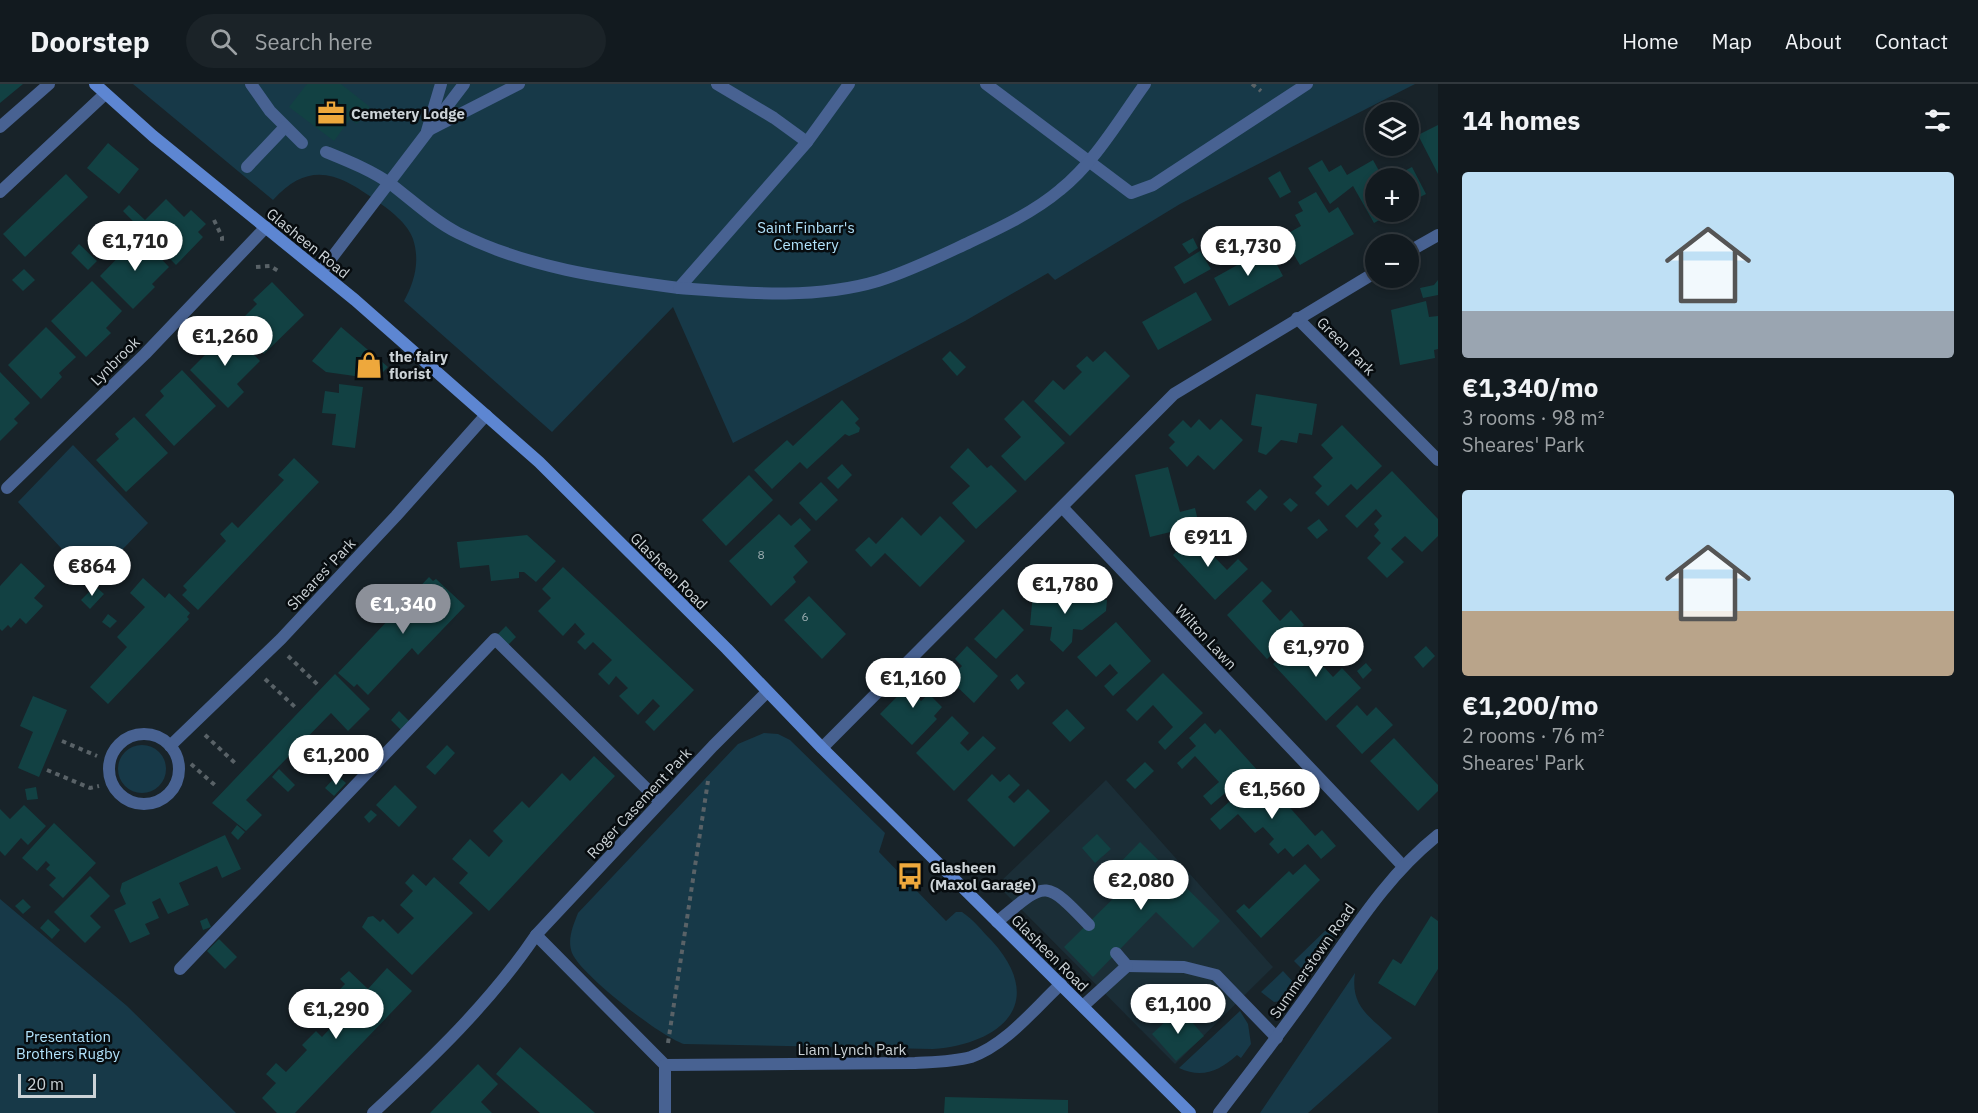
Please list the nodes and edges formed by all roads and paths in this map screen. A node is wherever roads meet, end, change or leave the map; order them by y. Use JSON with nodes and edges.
{"nodes":[{"id":1,"x":49,"y":84,"type":"edge"},
{"id":2,"x":95,"y":84,"type":"edge"},
{"id":3,"x":251,"y":84,"type":"edge"},
{"id":4,"x":441,"y":84,"type":"edge"},
{"id":5,"x":464,"y":84,"type":"edge"},
{"id":6,"x":519,"y":84,"type":"edge"},
{"id":7,"x":717,"y":84,"type":"edge"},
{"id":8,"x":849,"y":84,"type":"edge"},
{"id":9,"x":986,"y":84,"type":"edge"},
{"id":10,"x":1145,"y":84,"type":"edge"},
{"id":11,"x":1307,"y":84,"type":"edge"},
{"id":12,"x":105,"y":94,"type":"junction"},
{"id":13,"x":0,"y":127,"type":"edge"},
{"id":14,"x":285,"y":127,"type":"junction"},
{"id":15,"x":427,"y":131,"type":"junction"},
{"id":16,"x":807,"y":142,"type":"junction"},
{"id":17,"x":302,"y":143,"type":"dead end"},
{"id":18,"x":326,"y":152,"type":"dead end"},
{"id":19,"x":1089,"y":161,"type":"junction"},
{"id":20,"x":247,"y":167,"type":"dead end"},
{"id":21,"x":390,"y":183,"type":"junction"},
{"id":22,"x":0,"y":192,"type":"edge"},
{"id":23,"x":266,"y":227,"type":"junction"},
{"id":24,"x":1438,"y":235,"type":"edge"},
{"id":25,"x":1419,"y":246,"type":"edge"},
{"id":26,"x":321,"y":272,"type":"junction"},
{"id":27,"x":1365,"y":278,"type":"edge"},
{"id":28,"x":679,"y":288,"type":"junction"},
{"id":29,"x":1297,"y":318,"type":"junction"},
{"id":30,"x":486,"y":415,"type":"junction"},
{"id":31,"x":1438,"y":460,"type":"edge"},
{"id":32,"x":7,"y":488,"type":"dead end"},
{"id":33,"x":1062,"y":507,"type":"junction"},
{"id":34,"x":285,"y":653,"type":"dead end"},
{"id":35,"x":262,"y":676,"type":"dead end"},
{"id":36,"x":318,"y":685,"type":"dead end"},
{"id":37,"x":767,"y":692,"type":"junction"},
{"id":38,"x":296,"y":707,"type":"dead end"},
{"id":39,"x":206,"y":735,"type":"dead end"},
{"id":40,"x":62,"y":741,"type":"dead end"},
{"id":41,"x":170,"y":746,"type":"junction"},
{"id":42,"x":713,"y":746,"type":"junction"},
{"id":43,"x":822,"y":748,"type":"junction"},
{"id":44,"x":97,"y":756,"type":"dead end"},
{"id":45,"x":235,"y":763,"type":"dead end"},
{"id":46,"x":191,"y":764,"type":"dead end"},
{"id":47,"x":47,"y":770,"type":"dead end"},
{"id":48,"x":99,"y":786,"type":"dead end"},
{"id":49,"x":218,"y":787,"type":"dead end"},
{"id":50,"x":660,"y":802,"type":"junction"},
{"id":51,"x":1438,"y":835,"type":"edge"},
{"id":52,"x":1403,"y":866,"type":"junction"},
{"id":53,"x":997,"y":922,"type":"junction"},
{"id":54,"x":1089,"y":925,"type":"dead end"},
{"id":55,"x":536,"y":935,"type":"junction"},
{"id":56,"x":1116,"y":953,"type":"dead end"},
{"id":57,"x":1127,"y":966,"type":"junction"},
{"id":58,"x":180,"y":969,"type":"dead end"},
{"id":59,"x":1061,"y":984,"type":"junction"},
{"id":60,"x":1083,"y":1006,"type":"junction"},
{"id":61,"x":1277,"y":1038,"type":"junction"},
{"id":62,"x":665,"y":1065,"type":"junction"},
{"id":63,"x":373,"y":1113,"type":"edge"},
{"id":64,"x":665,"y":1113,"type":"edge"},
{"id":65,"x":1190,"y":1113,"type":"edge"},
{"id":66,"x":1220,"y":1113,"type":"edge"}],
"edges":[{"from":1,"to":13,"type":"street"},
{"from":2,"to":12,"type":"main road","name":"Glasheen Road"},
{"from":3,"to":14,"type":"street"},
{"from":4,"to":15,"type":"street"},
{"from":5,"to":15,"type":"street"},
{"from":6,"to":15,"type":"street"},
{"from":7,"to":16,"type":"street"},
{"from":8,"to":16,"type":"street"},
{"from":9,"to":19,"type":"street"},
{"from":10,"to":19,"type":"street"},
{"from":11,"to":19,"type":"street"},
{"from":12,"to":22,"type":"street"},
{"from":12,"to":23,"type":"main road","name":"Glasheen Road"},
{"from":14,"to":17,"type":"street"},
{"from":14,"to":20,"type":"street"},
{"from":15,"to":21,"type":"street"},
{"from":16,"to":28,"type":"street"},
{"from":18,"to":21,"type":"street"},
{"from":19,"to":28,"type":"street"},
{"from":21,"to":26,"type":"street"},
{"from":21,"to":28,"type":"street"},
{"from":23,"to":26,"type":"main road","name":"Glasheen Road"},
{"from":23,"to":32,"type":"street","name":"Lynbrook"},
{"from":24,"to":25,"type":"street"},
{"from":26,"to":30,"type":"main road","name":"Glasheen Road"},
{"from":27,"to":29,"type":"street","name":"Green Park"},
{"from":29,"to":31,"type":"street","name":"Green Park"},
{"from":29,"to":33,"type":"street"},
{"from":30,"to":37,"type":"main road","name":"Glasheen Road"},
{"from":30,"to":41,"type":"street","name":"Sheares' Park"},
{"from":33,"to":43,"type":"street"},
{"from":33,"to":52,"type":"street","name":"Wilton Lawn"},
{"from":34,"to":36,"type":"path"},
{"from":35,"to":38,"type":"path"},
{"from":37,"to":42,"type":"street","name":"Roger Casement Park"},
{"from":37,"to":43,"type":"main road","name":"Glasheen Road"},
{"from":39,"to":45,"type":"path"},
{"from":40,"to":44,"type":"path"},
{"from":41,"to":41,"type":"street"},
{"from":42,"to":50,"type":"street","name":"Roger Casement Park"},
{"from":42,"to":62,"type":"path"},
{"from":43,"to":53,"type":"main road","name":"Glasheen Road"},
{"from":46,"to":49,"type":"path"},
{"from":47,"to":48,"type":"path"},
{"from":50,"to":55,"type":"street","name":"Roger Casement Park"},
{"from":50,"to":58,"type":"street"},
{"from":51,"to":52,"type":"street","name":"Summerstown Road"},
{"from":52,"to":61,"type":"street","name":"Summerstown Road"},
{"from":53,"to":54,"type":"street"},
{"from":53,"to":59,"type":"main road","name":"Glasheen Road"},
{"from":55,"to":62,"type":"street"},
{"from":55,"to":63,"type":"street","name":"Roger Casement Park"},
{"from":56,"to":57,"type":"street"},
{"from":57,"to":60,"type":"street"},
{"from":57,"to":61,"type":"street"},
{"from":59,"to":60,"type":"main road","name":"Glasheen Road"},
{"from":59,"to":62,"type":"street","name":"Liam Lynch Park"},
{"from":60,"to":65,"type":"main road","name":"Glasheen Road"},
{"from":61,"to":66,"type":"street","name":"Summerstown Road"},
{"from":62,"to":64,"type":"street"}]}
